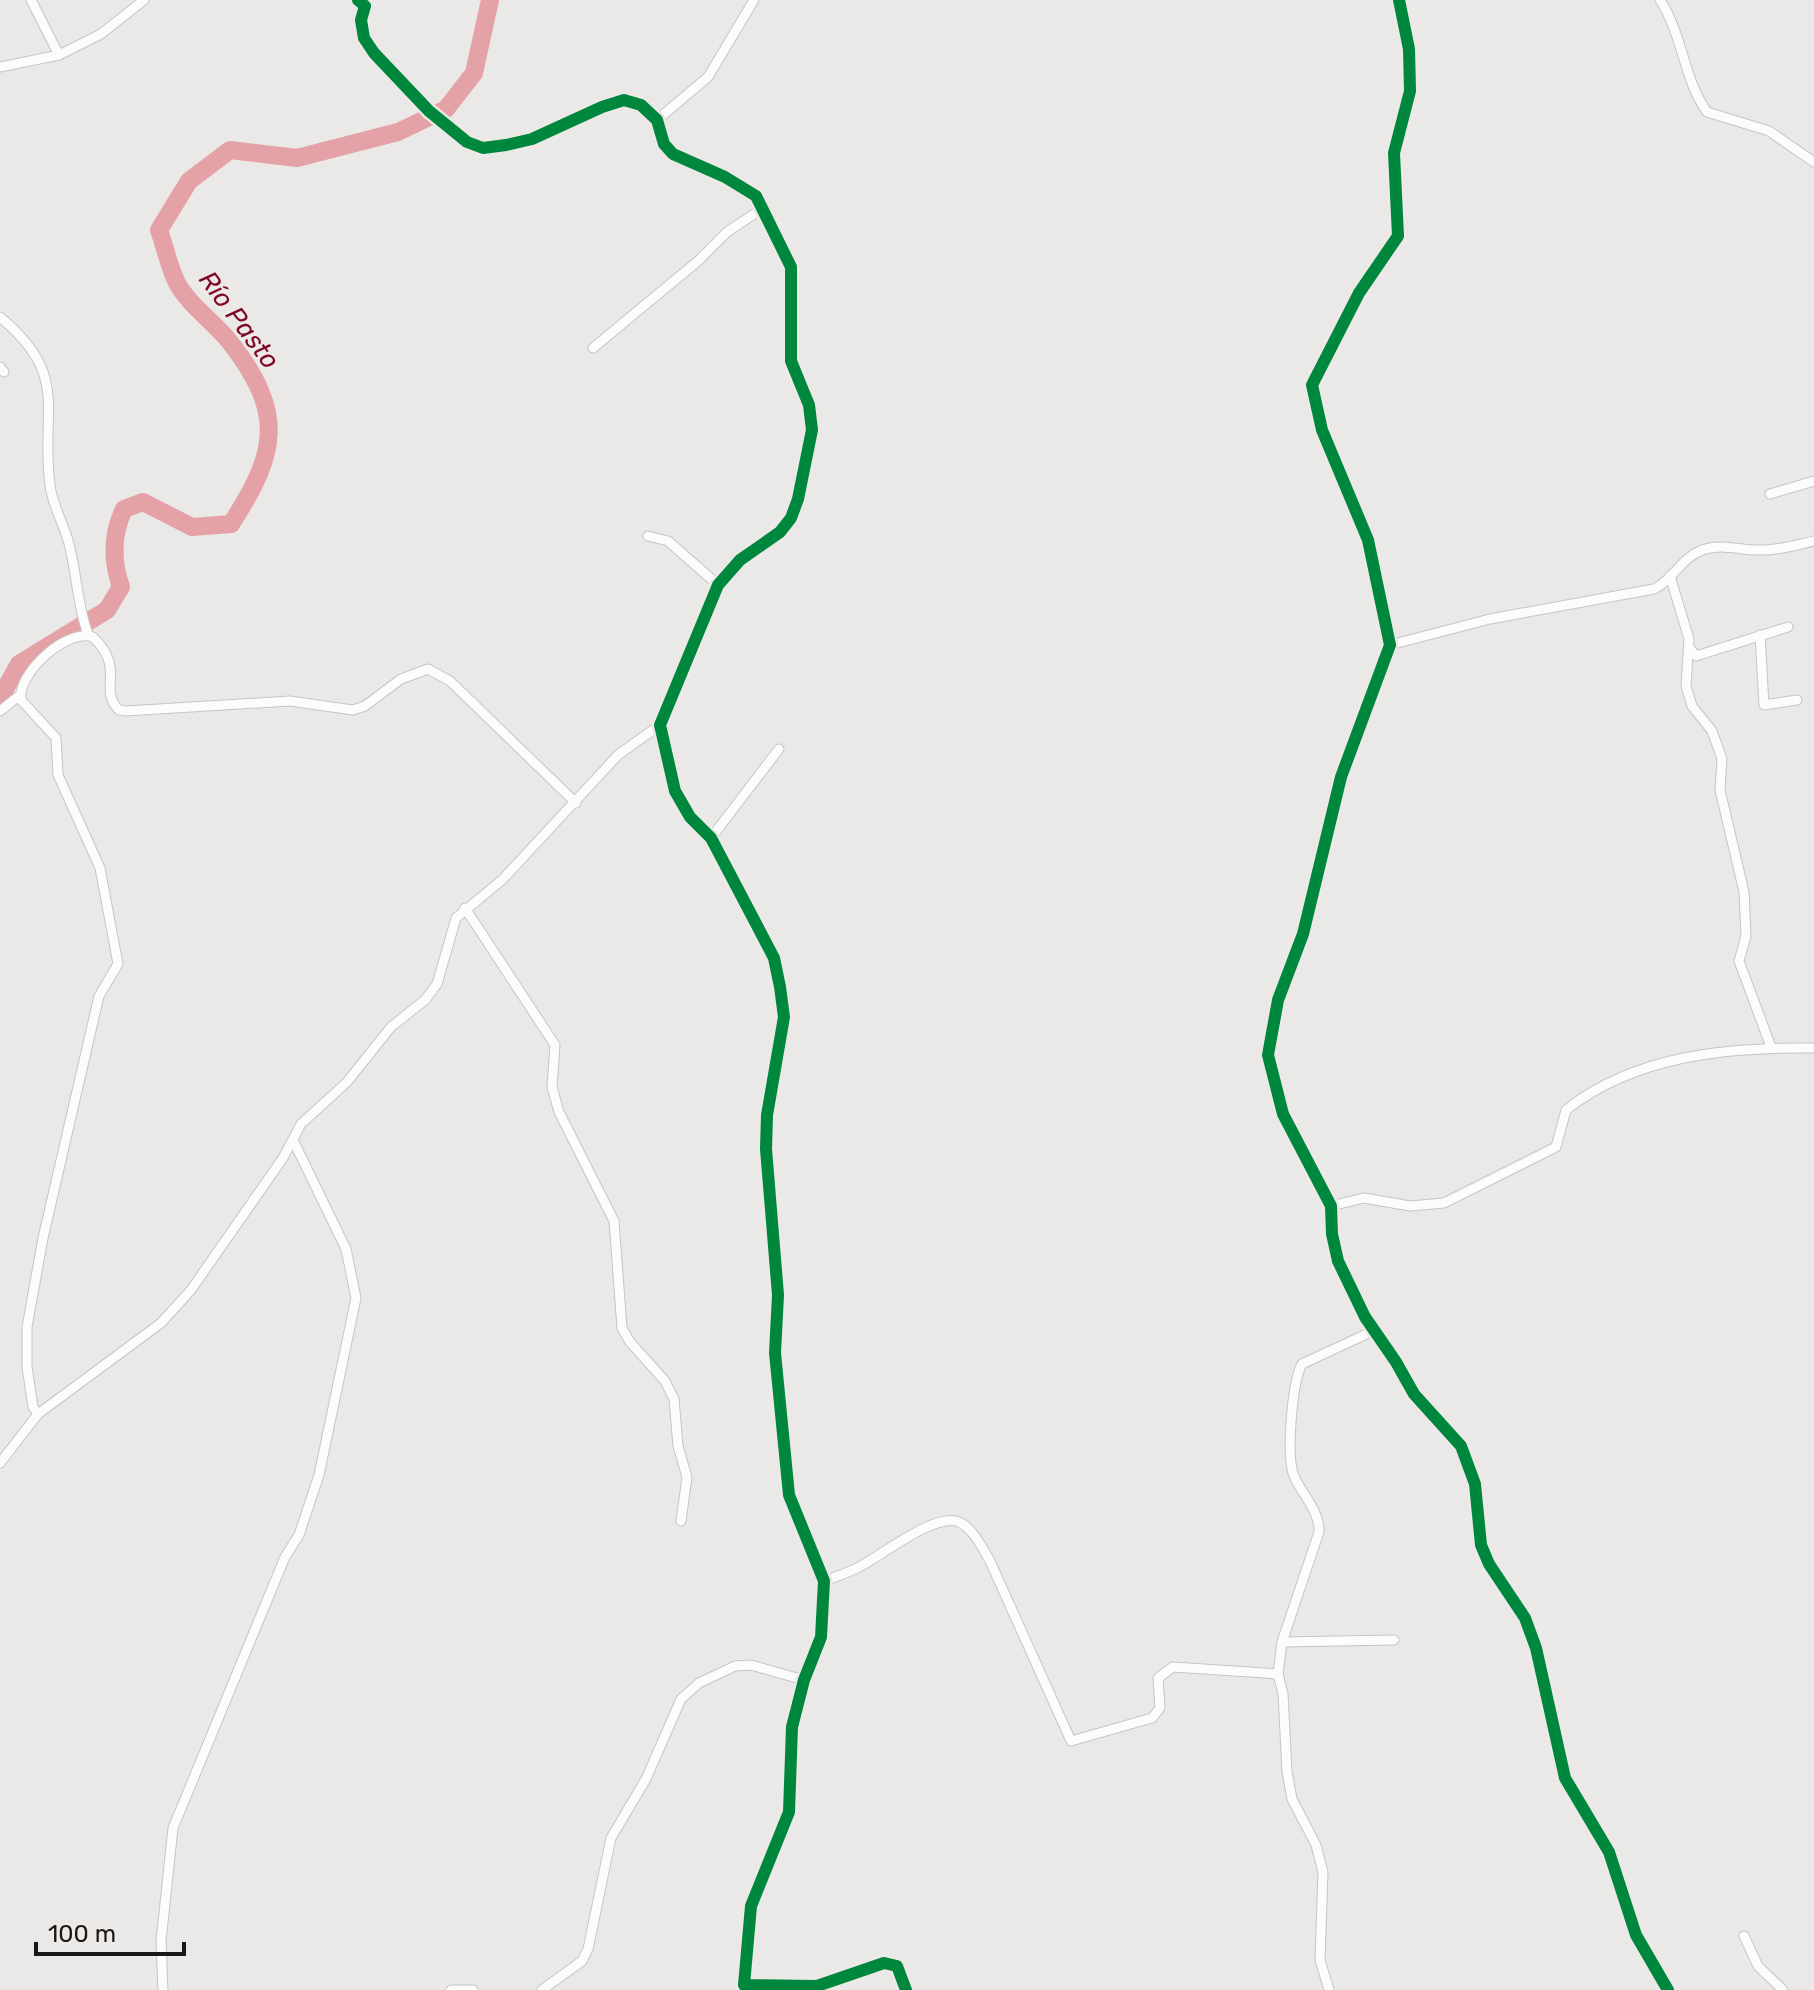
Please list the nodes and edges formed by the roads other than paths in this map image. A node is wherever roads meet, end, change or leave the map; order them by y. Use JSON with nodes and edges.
{"nodes":[{"id":1,"x":31,"y":0,"type":"edge"},
{"id":2,"x":144,"y":0,"type":"edge"},
{"id":3,"x":358,"y":0,"type":"edge"},
{"id":4,"x":754,"y":0,"type":"edge"},
{"id":5,"x":1399,"y":0,"type":"edge"},
{"id":6,"x":1660,"y":0,"type":"edge"},
{"id":7,"x":59,"y":55,"type":"junction"},
{"id":8,"x":0,"y":67,"type":"edge"},
{"id":9,"x":657,"y":120,"type":"junction"},
{"id":10,"x":1814,"y":162,"type":"edge"},
{"id":11,"x":763,"y":208,"type":"junction"},
{"id":12,"x":0,"y":317,"type":"edge"},
{"id":13,"x":593,"y":348,"type":"dead end"},
{"id":14,"x":1814,"y":481,"type":"edge"},
{"id":15,"x":1770,"y":494,"type":"dead end"},
{"id":16,"x":648,"y":536,"type":"dead end"},
{"id":17,"x":1814,"y":541,"type":"edge"},
{"id":18,"x":1670,"y":576,"type":"junction"},
{"id":19,"x":718,"y":585,"type":"junction"},
{"id":20,"x":1788,"y":627,"type":"dead end"},
{"id":21,"x":87,"y":631,"type":"junction"},
{"id":22,"x":1760,"y":635,"type":"junction"},
{"id":23,"x":1390,"y":645,"type":"junction"},
{"id":24,"x":1688,"y":647,"type":"junction"},
{"id":25,"x":20,"y":695,"type":"junction"},
{"id":26,"x":1797,"y":700,"type":"dead end"},
{"id":27,"x":0,"y":711,"type":"edge"},
{"id":28,"x":660,"y":725,"type":"junction"},
{"id":29,"x":779,"y":749,"type":"dead end"},
{"id":30,"x":576,"y":803,"type":"junction"},
{"id":31,"x":711,"y":838,"type":"junction"},
{"id":32,"x":465,"y":908,"type":"junction"},
{"id":33,"x":1771,"y":1047,"type":"junction"},
{"id":34,"x":1814,"y":1048,"type":"edge"},
{"id":35,"x":293,"y":1140,"type":"junction"},
{"id":36,"x":1331,"y":1206,"type":"junction"},
{"id":37,"x":1373,"y":1331,"type":"junction"},
{"id":38,"x":38,"y":1414,"type":"junction"},
{"id":39,"x":0,"y":1463,"type":"edge"},
{"id":40,"x":681,"y":1521,"type":"dead end"},
{"id":41,"x":824,"y":1581,"type":"junction"},
{"id":42,"x":1394,"y":1640,"type":"dead end"},
{"id":43,"x":1282,"y":1642,"type":"junction"},
{"id":44,"x":1278,"y":1674,"type":"junction"},
{"id":45,"x":804,"y":1680,"type":"junction"},
{"id":46,"x":1744,"y":1936,"type":"dead end"},
{"id":47,"x":163,"y":1990,"type":"edge"},
{"id":48,"x":451,"y":1990,"type":"edge"},
{"id":49,"x":473,"y":1990,"type":"edge"},
{"id":50,"x":542,"y":1990,"type":"edge"},
{"id":51,"x":906,"y":1990,"type":"edge"},
{"id":52,"x":1329,"y":1990,"type":"edge"},
{"id":53,"x":1668,"y":1990,"type":"edge"},
{"id":54,"x":1783,"y":1990,"type":"edge"}],
"edges":[{"from":1,"to":7,"type":"street"},
{"from":2,"to":7,"type":"street"},
{"from":3,"to":9,"type":"street"},
{"from":4,"to":9,"type":"street"},
{"from":5,"to":23,"type":"street"},
{"from":6,"to":10,"type":"street"},
{"from":7,"to":8,"type":"street"},
{"from":9,"to":11,"type":"street"},
{"from":11,"to":13,"type":"street"},
{"from":11,"to":19,"type":"street"},
{"from":12,"to":21,"type":"street"},
{"from":14,"to":15,"type":"street"},
{"from":16,"to":19,"type":"street"},
{"from":17,"to":18,"type":"street"},
{"from":18,"to":23,"type":"street"},
{"from":18,"to":24,"type":"street"},
{"from":19,"to":28,"type":"street"},
{"from":20,"to":22,"type":"street"},
{"from":21,"to":25,"type":"street"},
{"from":21,"to":30,"type":"street"},
{"from":22,"to":24,"type":"street"},
{"from":22,"to":26,"type":"street"},
{"from":23,"to":36,"type":"street"},
{"from":24,"to":33,"type":"street"},
{"from":25,"to":27,"type":"street"},
{"from":25,"to":38,"type":"street"},
{"from":28,"to":30,"type":"street"},
{"from":28,"to":31,"type":"street"},
{"from":29,"to":31,"type":"street"},
{"from":30,"to":32,"type":"street"},
{"from":31,"to":41,"type":"street"},
{"from":32,"to":35,"type":"street"},
{"from":32,"to":40,"type":"street"},
{"from":33,"to":34,"type":"street"},
{"from":33,"to":36,"type":"street"},
{"from":35,"to":38,"type":"street"},
{"from":35,"to":47,"type":"street"},
{"from":36,"to":37,"type":"street"},
{"from":37,"to":43,"type":"street"},
{"from":37,"to":53,"type":"street"},
{"from":38,"to":39,"type":"street"},
{"from":41,"to":44,"type":"street"},
{"from":41,"to":45,"type":"street"},
{"from":42,"to":43,"type":"street"},
{"from":43,"to":44,"type":"street"},
{"from":44,"to":52,"type":"street"},
{"from":45,"to":50,"type":"street"},
{"from":45,"to":51,"type":"street"},
{"from":46,"to":54,"type":"street"},
{"from":48,"to":49,"type":"street"}]}
